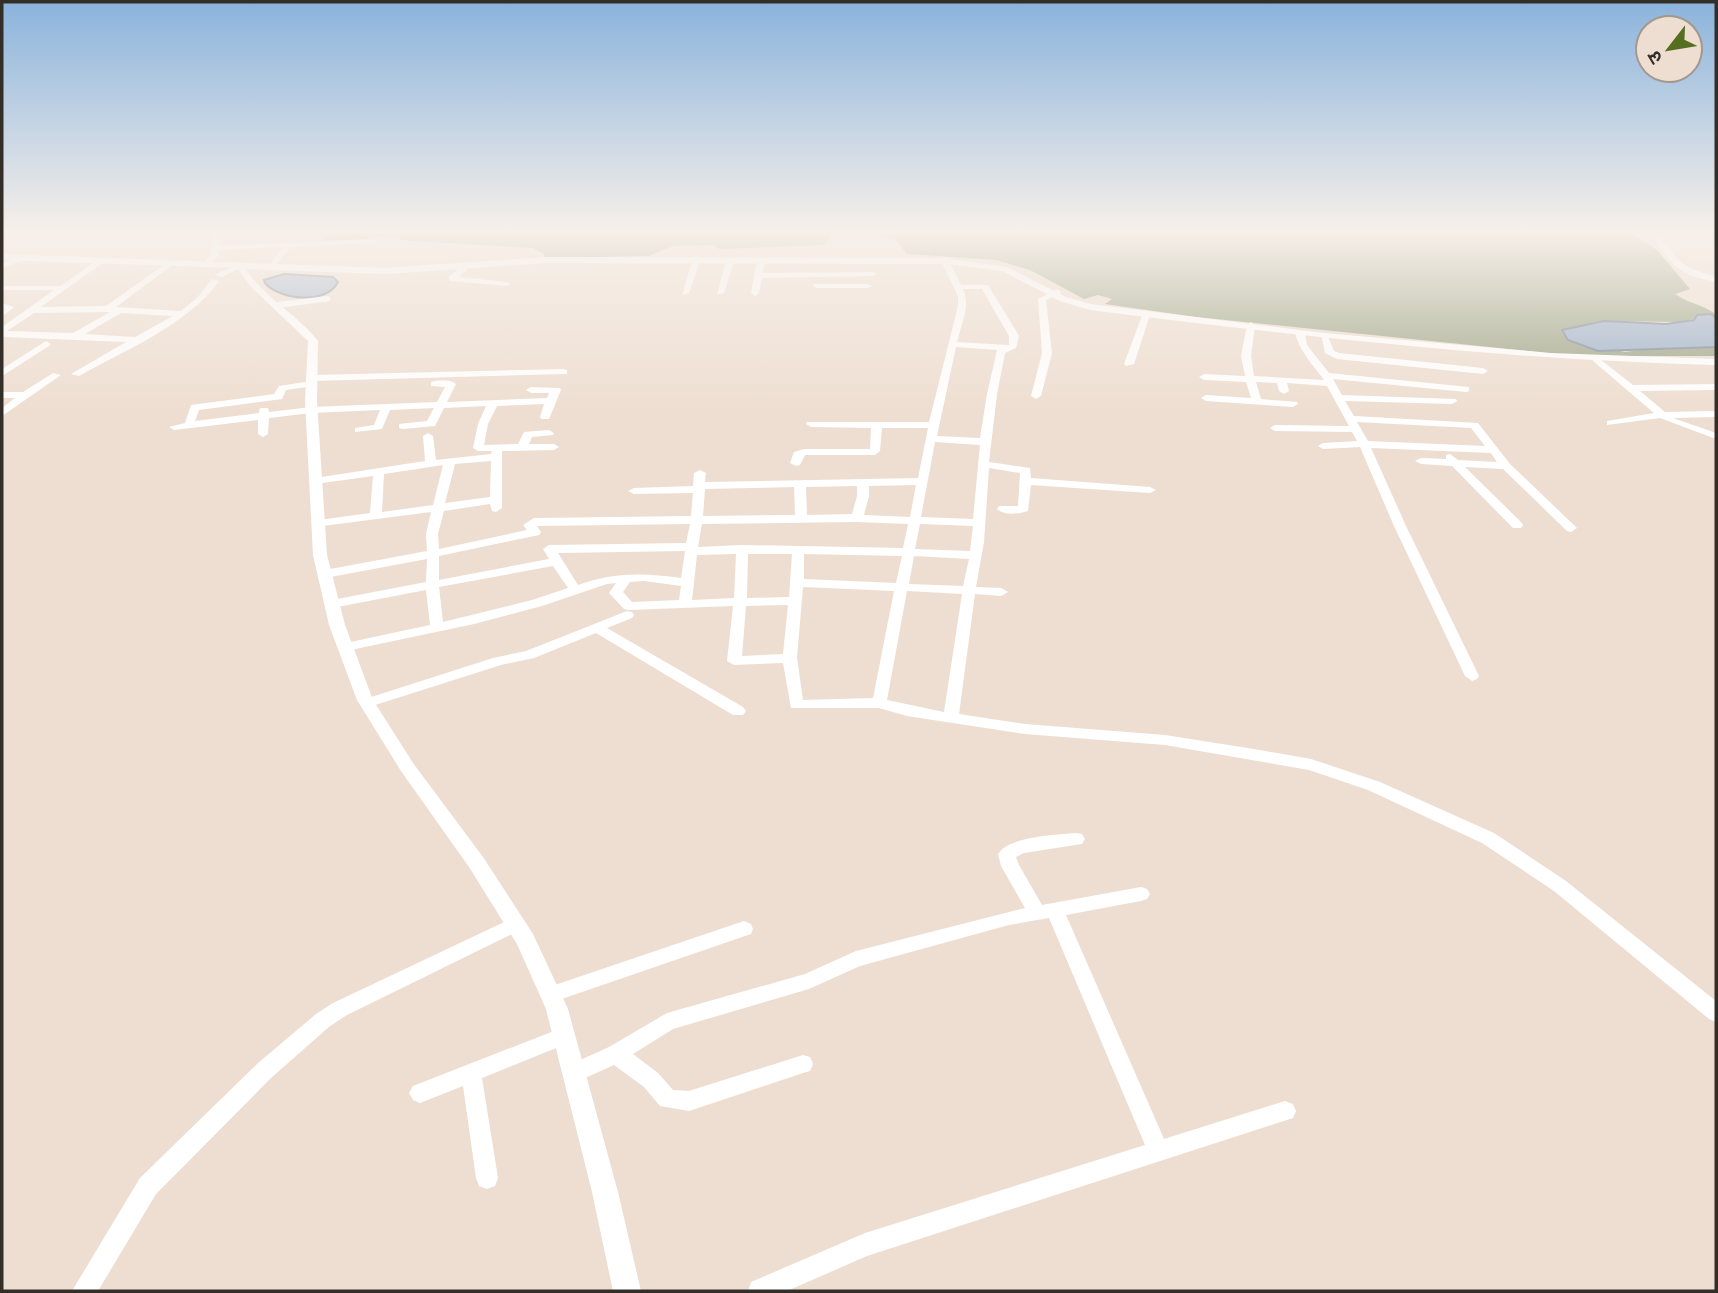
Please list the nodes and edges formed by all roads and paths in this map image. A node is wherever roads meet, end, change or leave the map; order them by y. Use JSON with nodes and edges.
{"nodes":[{"id":1,"x":56,"y":293,"type":"edge"},
{"id":2,"x":129,"y":293,"type":"edge"},
{"id":3,"x":205,"y":293,"type":"edge"},
{"id":4,"x":265,"y":293,"type":"edge"},
{"id":5,"x":961,"y":293,"type":"edge"},
{"id":6,"x":989,"y":293,"type":"edge"},
{"id":7,"x":1054,"y":293,"type":"joint"},
{"id":8,"x":327,"y":299,"type":"dead end"},
{"id":9,"x":278,"y":305,"type":"junction"},
{"id":10,"x":2,"y":306,"type":"edge"},
{"id":11,"x":108,"y":309,"type":"junction"},
{"id":12,"x":33,"y":310,"type":"junction"},
{"id":13,"x":119,"y":310,"type":"junction"},
{"id":14,"x":2,"y":314,"type":"edge"},
{"id":15,"x":183,"y":314,"type":"junction"},
{"id":16,"x":1146,"y":314,"type":"junction"},
{"id":17,"x":1251,"y":326,"type":"junction"},
{"id":18,"x":1296,"y":332,"type":"junction"},
{"id":19,"x":2,"y":333,"type":"edge"},
{"id":20,"x":75,"y":335,"type":"junction"},
{"id":21,"x":1324,"y":336,"type":"junction"},
{"id":22,"x":139,"y":340,"type":"junction"},
{"id":23,"x":46,"y":344,"type":"dead end"},
{"id":24,"x":952,"y":344,"type":"junction"},
{"id":25,"x":1004,"y":348,"type":"junction"},
{"id":26,"x":1596,"y":359,"type":"junction"},
{"id":27,"x":1716,"y":362,"type":"edge"},
{"id":28,"x":1129,"y":364,"type":"dead end"},
{"id":29,"x":1427,"y":366,"type":"junction"},
{"id":30,"x":1483,"y":371,"type":"dead end"},
{"id":31,"x":3,"y":372,"type":"edge"},
{"id":32,"x":564,"y":372,"type":"dead end"},
{"id":33,"x":76,"y":374,"type":"dead end"},
{"id":34,"x":56,"y":375,"type":"dead end"},
{"id":35,"x":1204,"y":377,"type":"dead end"},
{"id":36,"x":1250,"y":379,"type":"junction"},
{"id":37,"x":1327,"y":379,"type":"junction"},
{"id":38,"x":311,"y":381,"type":"junction"},
{"id":39,"x":428,"y":384,"type":"dead end"},
{"id":40,"x":1438,"y":386,"type":"junction"},
{"id":41,"x":1716,"y":387,"type":"edge"},
{"id":42,"x":1631,"y":388,"type":"junction"},
{"id":43,"x":1466,"y":389,"type":"dead end"},
{"id":44,"x":531,"y":390,"type":"dead end"},
{"id":45,"x":2,"y":395,"type":"edge"},
{"id":46,"x":25,"y":395,"type":"junction"},
{"id":47,"x":1036,"y":396,"type":"dead end"},
{"id":48,"x":266,"y":398,"type":"junction"},
{"id":49,"x":1206,"y":398,"type":"dead end"},
{"id":50,"x":1338,"y":398,"type":"junction"},
{"id":51,"x":550,"y":401,"type":"junction"},
{"id":52,"x":1257,"y":401,"type":"junction"},
{"id":53,"x":1452,"y":401,"type":"dead end"},
{"id":54,"x":222,"y":403,"type":"junction"},
{"id":55,"x":493,"y":403,"type":"junction"},
{"id":56,"x":439,"y":404,"type":"junction"},
{"id":57,"x":1293,"y":404,"type":"dead end"},
{"id":58,"x":387,"y":406,"type":"junction"},
{"id":59,"x":311,"y":410,"type":"junction"},
{"id":60,"x":2,"y":413,"type":"edge"},
{"id":61,"x":1716,"y":414,"type":"edge"},
{"id":62,"x":1662,"y":415,"type":"junction"},
{"id":63,"x":262,"y":416,"type":"junction"},
{"id":64,"x":545,"y":417,"type":"dead end"},
{"id":65,"x":216,"y":422,"type":"junction"},
{"id":66,"x":1611,"y":423,"type":"dead end"},
{"id":67,"x":811,"y":424,"type":"dead end"},
{"id":68,"x":877,"y":424,"type":"junction"},
{"id":69,"x":1353,"y":424,"type":"junction"},
{"id":70,"x":189,"y":425,"type":"junction"},
{"id":71,"x":934,"y":425,"type":"junction"},
{"id":72,"x":174,"y":426,"type":"dead end"},
{"id":73,"x":403,"y":426,"type":"dead end"},
{"id":74,"x":1275,"y":428,"type":"dead end"},
{"id":75,"x":359,"y":430,"type":"dead end"},
{"id":76,"x":549,"y":433,"type":"dead end"},
{"id":77,"x":263,"y":434,"type":"dead end"},
{"id":78,"x":428,"y":436,"type":"dead end"},
{"id":79,"x":1716,"y":436,"type":"edge"},
{"id":80,"x":931,"y":439,"type":"junction"},
{"id":81,"x":986,"y":442,"type":"junction"},
{"id":82,"x":1364,"y":444,"type":"junction"},
{"id":83,"x":1322,"y":446,"type":"dead end"},
{"id":84,"x":522,"y":447,"type":"junction"},
{"id":85,"x":554,"y":447,"type":"dead end"},
{"id":86,"x":1443,"y":447,"type":"junction"},
{"id":87,"x":1494,"y":450,"type":"junction"},
{"id":88,"x":497,"y":452,"type":"junction"},
{"id":89,"x":450,"y":461,"type":"junction"},
{"id":90,"x":1421,"y":461,"type":"dead end"},
{"id":91,"x":431,"y":463,"type":"junction"},
{"id":92,"x":796,"y":463,"type":"dead end"},
{"id":93,"x":1455,"y":463,"type":"junction"},
{"id":94,"x":984,"y":464,"type":"junction"},
{"id":95,"x":1506,"y":466,"type":"junction"},
{"id":96,"x":379,"y":471,"type":"junction"},
{"id":97,"x":315,"y":481,"type":"junction"},
{"id":98,"x":923,"y":481,"type":"junction"},
{"id":99,"x":1026,"y":481,"type":"junction"},
{"id":100,"x":800,"y":482,"type":"junction"},
{"id":101,"x":863,"y":482,"type":"junction"},
{"id":102,"x":700,"y":483,"type":"junction"},
{"id":103,"x":1150,"y":490,"type":"dead end"},
{"id":104,"x":634,"y":491,"type":"dead end"},
{"id":105,"x":437,"y":508,"type":"junction"},
{"id":106,"x":1003,"y":509,"type":"dead end"},
{"id":107,"x":376,"y":516,"type":"junction"},
{"id":108,"x":801,"y":518,"type":"junction"},
{"id":109,"x":857,"y":518,"type":"junction"},
{"id":110,"x":696,"y":520,"type":"junction"},
{"id":111,"x":915,"y":521,"type":"junction"},
{"id":112,"x":979,"y":523,"type":"junction"},
{"id":113,"x":319,"y":524,"type":"junction"},
{"id":114,"x":1517,"y":525,"type":"dead end"},
{"id":115,"x":1571,"y":528,"type":"dead end"},
{"id":116,"x":535,"y":532,"type":"junction"},
{"id":117,"x":691,"y":549,"type":"junction"},
{"id":118,"x":742,"y":550,"type":"junction"},
{"id":119,"x":798,"y":550,"type":"junction"},
{"id":120,"x":909,"y":552,"type":"junction"},
{"id":121,"x":433,"y":554,"type":"junction"},
{"id":122,"x":553,"y":555,"type":"junction"},
{"id":123,"x":975,"y":555,"type":"junction"},
{"id":124,"x":325,"y":574,"type":"junction"},
{"id":125,"x":627,"y":577,"type":"junction"},
{"id":126,"x":688,"y":583,"type":"junction"},
{"id":127,"x":797,"y":583,"type":"junction"},
{"id":128,"x":432,"y":585,"type":"junction"},
{"id":129,"x":902,"y":586,"type":"junction"},
{"id":130,"x":574,"y":589,"type":"junction"},
{"id":131,"x":969,"y":590,"type":"junction"},
{"id":132,"x":1001,"y":592,"type":"dead end"},
{"id":133,"x":794,"y":601,"type":"junction"},
{"id":134,"x":740,"y":602,"type":"junction"},
{"id":135,"x":332,"y":604,"type":"junction"},
{"id":136,"x":685,"y":604,"type":"junction"},
{"id":137,"x":627,"y":615,"type":"dead end"},
{"id":138,"x":437,"y":629,"type":"junction"},
{"id":139,"x":599,"y":629,"type":"junction"},
{"id":140,"x":346,"y":648,"type":"junction"},
{"id":141,"x":790,"y":658,"type":"junction"},
{"id":142,"x":1472,"y":676,"type":"dead end"},
{"id":143,"x":367,"y":703,"type":"junction"},
{"id":144,"x":880,"y":703,"type":"junction"},
{"id":145,"x":738,"y":711,"type":"dead end"},
{"id":146,"x":951,"y":718,"type":"junction"},
{"id":147,"x":1076,"y":839,"type":"dead end"},
{"id":148,"x":1141,"y":894,"type":"dead end"},
{"id":149,"x":1046,"y":911,"type":"junction"},
{"id":150,"x":515,"y":924,"type":"junction"},
{"id":151,"x":744,"y":929,"type":"dead end"},
{"id":152,"x":550,"y":995,"type":"junction"},
{"id":153,"x":1716,"y":1013,"type":"edge"},
{"id":154,"x":564,"y":1036,"type":"junction"},
{"id":155,"x":616,"y":1054,"type":"junction"},
{"id":156,"x":803,"y":1065,"type":"dead end"},
{"id":157,"x":471,"y":1072,"type":"junction"},
{"id":158,"x":574,"y":1073,"type":"junction"},
{"id":159,"x":420,"y":1093,"type":"dead end"},
{"id":160,"x":1285,"y":1111,"type":"dead end"},
{"id":161,"x":1158,"y":1151,"type":"junction"},
{"id":162,"x":487,"y":1178,"type":"dead end"},
{"id":163,"x":84,"y":1291,"type":"edge"},
{"id":164,"x":627,"y":1291,"type":"edge"},
{"id":165,"x":760,"y":1291,"type":"edge"}],
"edges":[{"from":1,"to":12,"type":"street"},
{"from":2,"to":11,"type":"street"},
{"from":3,"to":15,"type":"street"},
{"from":4,"to":9,"type":"street"},
{"from":5,"to":24,"type":"street"},
{"from":6,"to":25,"type":"street"},
{"from":7,"to":16,"type":"street"},
{"from":7,"to":47,"type":"street"},
{"from":8,"to":9,"type":"street"},
{"from":9,"to":38,"type":"street"},
{"from":10,"to":14,"type":"street"},
{"from":11,"to":12,"type":"street"},
{"from":11,"to":13,"type":"street"},
{"from":12,"to":19,"type":"street"},
{"from":13,"to":15,"type":"street"},
{"from":13,"to":20,"type":"street"},
{"from":15,"to":22,"type":"street"},
{"from":16,"to":17,"type":"street"},
{"from":16,"to":28,"type":"street"},
{"from":17,"to":18,"type":"street"},
{"from":17,"to":36,"type":"street"},
{"from":18,"to":21,"type":"street"},
{"from":18,"to":37,"type":"street"},
{"from":19,"to":20,"type":"street"},
{"from":20,"to":22,"type":"street"},
{"from":21,"to":26,"type":"street"},
{"from":21,"to":29,"type":"street"},
{"from":22,"to":33,"type":"street"},
{"from":23,"to":31,"type":"street"},
{"from":24,"to":25,"type":"street"},
{"from":24,"to":71,"type":"street"},
{"from":25,"to":81,"type":"street"},
{"from":26,"to":27,"type":"street"},
{"from":26,"to":42,"type":"street"},
{"from":29,"to":30,"type":"street"},
{"from":29,"to":40,"type":"street"},
{"from":32,"to":38,"type":"street"},
{"from":34,"to":46,"type":"street"},
{"from":35,"to":36,"type":"street"},
{"from":36,"to":37,"type":"street"},
{"from":36,"to":52,"type":"street"},
{"from":37,"to":40,"type":"street"},
{"from":37,"to":50,"type":"street"},
{"from":38,"to":48,"type":"street"},
{"from":38,"to":59,"type":"street"},
{"from":39,"to":56,"type":"street"},
{"from":40,"to":43,"type":"street"},
{"from":41,"to":42,"type":"street"},
{"from":42,"to":62,"type":"street"},
{"from":44,"to":51,"type":"street"},
{"from":45,"to":46,"type":"street"},
{"from":46,"to":60,"type":"street"},
{"from":48,"to":54,"type":"street"},
{"from":48,"to":63,"type":"street"},
{"from":49,"to":52,"type":"street"},
{"from":50,"to":53,"type":"street"},
{"from":50,"to":69,"type":"street"},
{"from":51,"to":55,"type":"street"},
{"from":51,"to":64,"type":"street"},
{"from":52,"to":57,"type":"street"},
{"from":54,"to":65,"type":"street"},
{"from":54,"to":70,"type":"street"},
{"from":55,"to":56,"type":"street"},
{"from":55,"to":88,"type":"street"},
{"from":56,"to":58,"type":"street"},
{"from":56,"to":73,"type":"street"},
{"from":58,"to":59,"type":"street"},
{"from":58,"to":75,"type":"street"},
{"from":59,"to":63,"type":"street"},
{"from":59,"to":97,"type":"street"},
{"from":61,"to":62,"type":"street"},
{"from":62,"to":66,"type":"street"},
{"from":62,"to":79,"type":"street"},
{"from":63,"to":65,"type":"street"},
{"from":63,"to":77,"type":"street"},
{"from":65,"to":70,"type":"street"},
{"from":67,"to":68,"type":"street"},
{"from":68,"to":71,"type":"street"},
{"from":68,"to":92,"type":"street"},
{"from":69,"to":74,"type":"street"},
{"from":69,"to":82,"type":"street"},
{"from":69,"to":87,"type":"street"},
{"from":70,"to":72,"type":"street"},
{"from":71,"to":80,"type":"street"},
{"from":76,"to":84,"type":"street"},
{"from":78,"to":91,"type":"street"},
{"from":80,"to":81,"type":"street"},
{"from":80,"to":98,"type":"street"},
{"from":81,"to":94,"type":"street"},
{"from":82,"to":83,"type":"street"},
{"from":82,"to":86,"type":"street"},
{"from":82,"to":142,"type":"street"},
{"from":84,"to":85,"type":"street"},
{"from":84,"to":88,"type":"street"},
{"from":86,"to":87,"type":"street"},
{"from":86,"to":93,"type":"street"},
{"from":87,"to":95,"type":"street"},
{"from":88,"to":89,"type":"street"},
{"from":88,"to":105,"type":"street"},
{"from":89,"to":91,"type":"street"},
{"from":89,"to":105,"type":"street"},
{"from":90,"to":93,"type":"street"},
{"from":91,"to":96,"type":"street"},
{"from":93,"to":95,"type":"street"},
{"from":93,"to":114,"type":"street"},
{"from":94,"to":99,"type":"street"},
{"from":94,"to":112,"type":"street"},
{"from":95,"to":115,"type":"street"},
{"from":96,"to":97,"type":"street"},
{"from":96,"to":107,"type":"street"},
{"from":97,"to":113,"type":"street"},
{"from":98,"to":101,"type":"street"},
{"from":98,"to":111,"type":"street"},
{"from":99,"to":103,"type":"street"},
{"from":99,"to":106,"type":"street"},
{"from":100,"to":101,"type":"street"},
{"from":100,"to":102,"type":"street"},
{"from":100,"to":108,"type":"street"},
{"from":101,"to":109,"type":"street"},
{"from":102,"to":104,"type":"street"},
{"from":102,"to":110,"type":"street"},
{"from":105,"to":107,"type":"street"},
{"from":105,"to":121,"type":"street"},
{"from":107,"to":113,"type":"street"},
{"from":108,"to":109,"type":"street"},
{"from":108,"to":110,"type":"street"},
{"from":109,"to":111,"type":"street"},
{"from":110,"to":116,"type":"street"},
{"from":110,"to":117,"type":"street"},
{"from":111,"to":112,"type":"street"},
{"from":111,"to":120,"type":"street"},
{"from":112,"to":123,"type":"street"},
{"from":113,"to":124,"type":"street"},
{"from":116,"to":121,"type":"street"},
{"from":116,"to":122,"type":"street"},
{"from":117,"to":118,"type":"street"},
{"from":117,"to":122,"type":"street"},
{"from":117,"to":126,"type":"street"},
{"from":118,"to":119,"type":"street"},
{"from":118,"to":134,"type":"street"},
{"from":119,"to":120,"type":"street"},
{"from":119,"to":127,"type":"street"},
{"from":120,"to":123,"type":"street"},
{"from":120,"to":129,"type":"street"},
{"from":121,"to":124,"type":"street"},
{"from":121,"to":128,"type":"street"},
{"from":122,"to":128,"type":"street"},
{"from":122,"to":130,"type":"street"},
{"from":123,"to":131,"type":"street"},
{"from":124,"to":135,"type":"street"},
{"from":125,"to":126,"type":"street"},
{"from":125,"to":130,"type":"street"},
{"from":125,"to":136,"type":"street"},
{"from":126,"to":136,"type":"street"},
{"from":127,"to":129,"type":"street"},
{"from":127,"to":133,"type":"street"},
{"from":128,"to":135,"type":"street"},
{"from":128,"to":138,"type":"street"},
{"from":129,"to":131,"type":"street"},
{"from":129,"to":144,"type":"street"},
{"from":130,"to":138,"type":"street"},
{"from":131,"to":132,"type":"street"},
{"from":131,"to":146,"type":"street"},
{"from":133,"to":134,"type":"street"},
{"from":133,"to":141,"type":"street"},
{"from":134,"to":136,"type":"street"},
{"from":134,"to":141,"type":"street"},
{"from":135,"to":140,"type":"street"},
{"from":137,"to":139,"type":"street"},
{"from":138,"to":140,"type":"street"},
{"from":139,"to":143,"type":"street"},
{"from":139,"to":145,"type":"street"},
{"from":140,"to":143,"type":"street"},
{"from":141,"to":144,"type":"street"},
{"from":143,"to":150,"type":"street"},
{"from":144,"to":146,"type":"street"},
{"from":146,"to":153,"type":"street"},
{"from":147,"to":149,"type":"street"},
{"from":148,"to":149,"type":"street"},
{"from":149,"to":155,"type":"street"},
{"from":149,"to":161,"type":"street"},
{"from":150,"to":152,"type":"street"},
{"from":150,"to":163,"type":"street"},
{"from":151,"to":152,"type":"street"},
{"from":152,"to":154,"type":"street"},
{"from":154,"to":157,"type":"street"},
{"from":154,"to":158,"type":"street"},
{"from":155,"to":156,"type":"street"},
{"from":155,"to":158,"type":"street"},
{"from":157,"to":159,"type":"street"},
{"from":157,"to":162,"type":"street"},
{"from":158,"to":164,"type":"street"},
{"from":160,"to":161,"type":"street"},
{"from":161,"to":165,"type":"street"}]}
